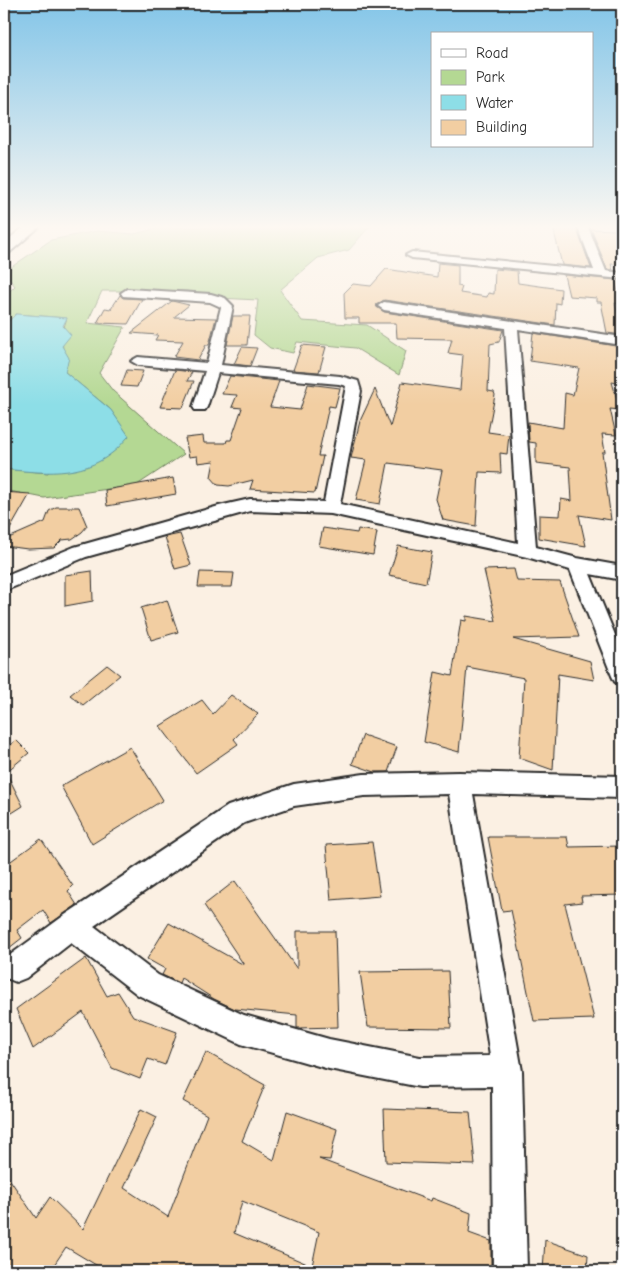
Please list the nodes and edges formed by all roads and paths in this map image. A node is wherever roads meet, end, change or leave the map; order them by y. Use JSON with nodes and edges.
{"nodes":[{"id":1,"x":128,"y":293,"type":"dead end"},
{"id":2,"x":384,"y":306,"type":"dead end"},
{"id":3,"x":511,"y":326,"type":"junction"},
{"id":4,"x":622,"y":341,"type":"edge"},
{"id":5,"x":138,"y":361,"type":"dead end"},
{"id":6,"x":213,"y":368,"type":"junction"},
{"id":7,"x":200,"y":407,"type":"dead end"},
{"id":8,"x":331,"y":508,"type":"junction"},
{"id":9,"x":527,"y":551,"type":"junction"},
{"id":10,"x":577,"y":565,"type":"junction"},
{"id":11,"x":622,"y":573,"type":"edge"},
{"id":12,"x":4,"y":584,"type":"edge"},
{"id":13,"x":622,"y":676,"type":"edge"},
{"id":14,"x":459,"y":783,"type":"junction"},
{"id":15,"x":622,"y":787,"type":"edge"},
{"id":16,"x":71,"y":926,"type":"junction"},
{"id":17,"x":16,"y":968,"type":"dead end"},
{"id":18,"x":507,"y":1071,"type":"junction"},
{"id":19,"x":510,"y":1271,"type":"edge"}],
"edges":[{"from":1,"to":6,"type":"street"},
{"from":2,"to":3,"type":"street"},
{"from":3,"to":4,"type":"street"},
{"from":3,"to":9,"type":"street"},
{"from":5,"to":6,"type":"street"},
{"from":6,"to":7,"type":"street"},
{"from":6,"to":8,"type":"street"},
{"from":8,"to":9,"type":"street"},
{"from":8,"to":12,"type":"street"},
{"from":9,"to":10,"type":"street"},
{"from":10,"to":11,"type":"street"},
{"from":10,"to":13,"type":"street"},
{"from":14,"to":15,"type":"street"},
{"from":14,"to":16,"type":"street"},
{"from":14,"to":18,"type":"street"},
{"from":16,"to":17,"type":"street"},
{"from":16,"to":18,"type":"street"},
{"from":18,"to":19,"type":"street"}]}
